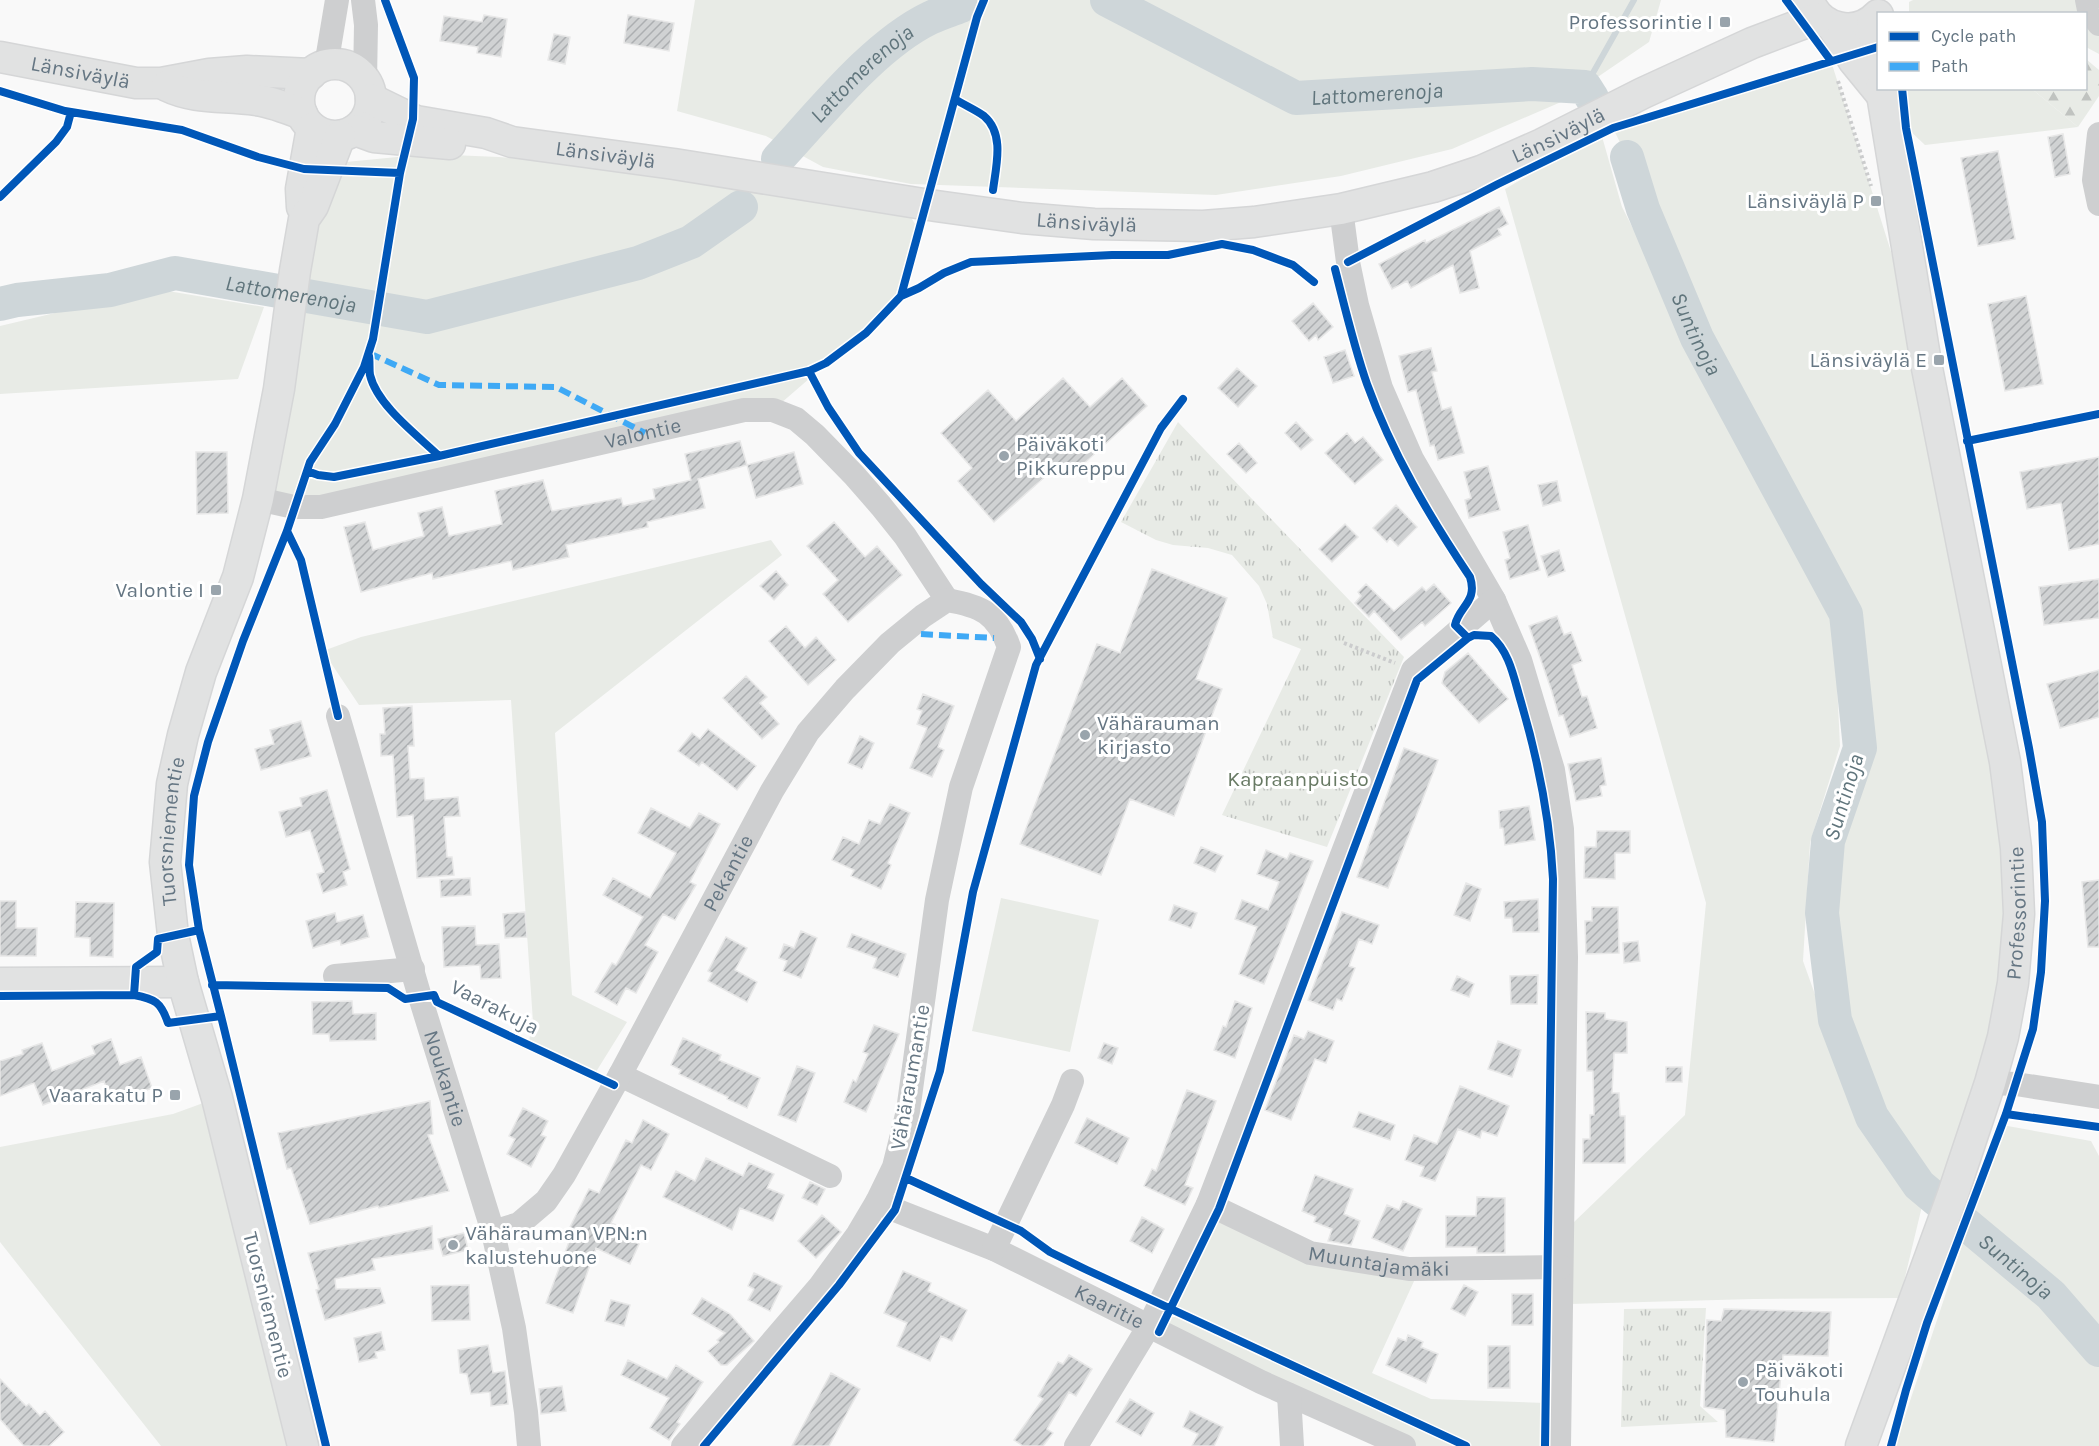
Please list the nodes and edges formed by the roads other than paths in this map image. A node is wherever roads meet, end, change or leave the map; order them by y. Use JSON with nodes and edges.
{"nodes":[{"id":1,"x":337,"y":0,"type":"edge"},
{"id":2,"x":363,"y":0,"type":"edge"},
{"id":3,"x":2087,"y":0,"type":"edge"},
{"id":4,"x":1815,"y":11,"type":"edge"},
{"id":5,"x":1877,"y":14,"type":"edge"},
{"id":6,"x":1877,"y":17,"type":"edge"},
{"id":7,"x":2099,"y":24,"type":"edge"},
{"id":8,"x":0,"y":57,"type":"edge"},
{"id":9,"x":1853,"y":59,"type":"edge"},
{"id":10,"x":318,"y":70,"type":"junction"},
{"id":11,"x":161,"y":83,"type":"junction"},
{"id":12,"x":1877,"y":86,"type":"edge"},
{"id":13,"x":368,"y":90,"type":"junction"},
{"id":14,"x":1881,"y":91,"type":"edge"},
{"id":15,"x":307,"y":121,"type":"junction"},
{"id":16,"x":347,"y":133,"type":"junction"},
{"id":17,"x":2099,"y":134,"type":"edge"},
{"id":18,"x":512,"y":142,"type":"junction"},
{"id":19,"x":2099,"y":204,"type":"edge"},
{"id":20,"x":1341,"y":208,"type":"junction"},
{"id":21,"x":304,"y":219,"type":"junction"},
{"id":22,"x":258,"y":499,"type":"junction"},
{"id":23,"x":946,"y":600,"type":"junction"},
{"id":24,"x":1494,"y":600,"type":"junction"},
{"id":25,"x":338,"y":716,"type":"dead end"},
{"id":26,"x":413,"y":969,"type":"junction"},
{"id":27,"x":335,"y":976,"type":"dead end"},
{"id":28,"x":183,"y":982,"type":"junction"},
{"id":29,"x":0,"y":983,"type":"edge"},
{"id":30,"x":620,"y":1076,"type":"junction"},
{"id":31,"x":1072,"y":1081,"type":"dead end"},
{"id":32,"x":1990,"y":1083,"type":"junction"},
{"id":33,"x":2099,"y":1097,"type":"edge"},
{"id":34,"x":830,"y":1176,"type":"dead end"},
{"id":35,"x":877,"y":1202,"type":"junction"},
{"id":36,"x":1208,"y":1204,"type":"junction"},
{"id":37,"x":493,"y":1232,"type":"junction"},
{"id":38,"x":994,"y":1249,"type":"junction"},
{"id":39,"x":1561,"y":1267,"type":"junction"},
{"id":40,"x":1149,"y":1326,"type":"junction"},
{"id":41,"x":1289,"y":1395,"type":"junction"},
{"id":42,"x":303,"y":1446,"type":"edge"},
{"id":43,"x":529,"y":1446,"type":"edge"},
{"id":44,"x":683,"y":1446,"type":"edge"},
{"id":45,"x":1076,"y":1446,"type":"edge"},
{"id":46,"x":1292,"y":1446,"type":"edge"},
{"id":47,"x":1404,"y":1446,"type":"edge"},
{"id":48,"x":1559,"y":1446,"type":"edge"},
{"id":49,"x":1861,"y":1446,"type":"edge"}],
"edges":[{"from":1,"to":10,"type":"street"},
{"from":2,"to":13,"type":"street"},
{"from":3,"to":7,"type":"street"},
{"from":4,"to":5,"type":"main road","name":"Länsiväylä"},
{"from":4,"to":9,"type":"main road"},
{"from":4,"to":20,"type":"main road","name":"Länsiväylä"},
{"from":6,"to":9,"type":"main road"},
{"from":8,"to":11,"type":"main road","name":"Länsiväylä"},
{"from":9,"to":12,"type":"main road"},
{"from":10,"to":11,"type":"main road","name":"Länsiväylä"},
{"from":10,"to":13,"type":"main road"},
{"from":10,"to":15,"type":"main road"},
{"from":11,"to":15,"type":"main road","name":"Länsiväylä"},
{"from":13,"to":16,"type":"main road"},
{"from":13,"to":18,"type":"main road","name":"Länsiväylä"},
{"from":14,"to":32,"type":"main road","name":"Professorintie"},
{"from":15,"to":16,"type":"main road"},
{"from":15,"to":21,"type":"main road","name":"Tuorsniementie"},
{"from":16,"to":18,"type":"main road","name":"Länsiväylä"},
{"from":16,"to":21,"type":"main road","name":"Tuorsniementie"},
{"from":17,"to":19,"type":"street"},
{"from":18,"to":20,"type":"main road","name":"Länsiväylä"},
{"from":20,"to":24,"type":"street"},
{"from":21,"to":22,"type":"main road","name":"Tuorsniementie"},
{"from":22,"to":23,"type":"street","name":"Valontie"},
{"from":22,"to":28,"type":"main road","name":"Tuorsniementie"},
{"from":23,"to":30,"type":"street","name":"Pekantie"},
{"from":23,"to":35,"type":"street","name":"Vähäraumantie"},
{"from":24,"to":36,"type":"street"},
{"from":24,"to":39,"type":"street"},
{"from":25,"to":26,"type":"street","name":"Noukantie"},
{"from":26,"to":27,"type":"street"},
{"from":26,"to":37,"type":"street","name":"Noukantie"},
{"from":28,"to":29,"type":"main road"},
{"from":28,"to":42,"type":"main road","name":"Tuorsniementie"},
{"from":30,"to":34,"type":"street"},
{"from":30,"to":37,"type":"street","name":"Pekantie"},
{"from":31,"to":38,"type":"street"},
{"from":32,"to":33,"type":"street"},
{"from":32,"to":49,"type":"main road","name":"Professorintie"},
{"from":35,"to":38,"type":"street","name":"Kaaritie"},
{"from":35,"to":44,"type":"street","name":"Vähäraumantie"},
{"from":36,"to":39,"type":"street","name":"Muuntajamäki"},
{"from":36,"to":40,"type":"street"},
{"from":37,"to":43,"type":"street","name":"Noukantie"},
{"from":38,"to":40,"type":"street","name":"Kaaritie"},
{"from":39,"to":48,"type":"street"},
{"from":40,"to":41,"type":"street","name":"Kaaritie"},
{"from":40,"to":45,"type":"street"},
{"from":41,"to":46,"type":"street"},
{"from":41,"to":47,"type":"street","name":"Kaaritie"}]}
